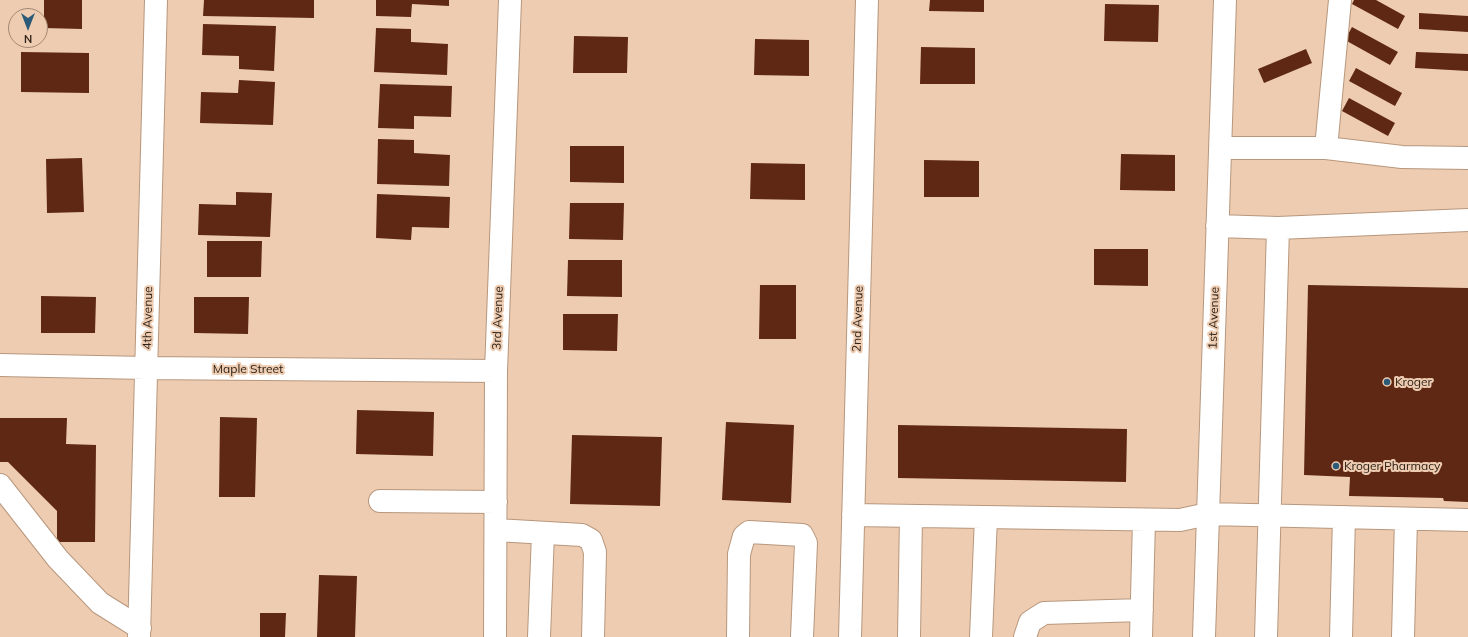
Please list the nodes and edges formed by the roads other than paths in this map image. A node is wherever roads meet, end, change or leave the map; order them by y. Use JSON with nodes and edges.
{"nodes":[{"id":1,"x":156,"y":0,"type":"edge"},
{"id":2,"x":510,"y":0,"type":"edge"},
{"id":3,"x":867,"y":0,"type":"edge"},
{"id":4,"x":1225,"y":0,"type":"edge"},
{"id":5,"x":1340,"y":0,"type":"edge"},
{"id":6,"x":1220,"y":148,"type":"junction"},
{"id":7,"x":1326,"y":148,"type":"junction"},
{"id":8,"x":1468,"y":158,"type":"edge"},
{"id":9,"x":1468,"y":220,"type":"edge"},
{"id":10,"x":1217,"y":226,"type":"junction"},
{"id":11,"x":1278,"y":228,"type":"junction"},
{"id":12,"x":0,"y":365,"type":"edge"},
{"id":13,"x":146,"y":368,"type":"junction"},
{"id":14,"x":496,"y":371,"type":"junction"},
{"id":15,"x":0,"y":485,"type":"edge"},
{"id":16,"x":380,"y":501,"type":"dead end"},
{"id":17,"x":496,"y":502,"type":"junction"},
{"id":18,"x":1208,"y":514,"type":"junction"},
{"id":19,"x":853,"y":515,"type":"junction"},
{"id":20,"x":1270,"y":515,"type":"junction"},
{"id":21,"x":911,"y":516,"type":"junction"},
{"id":22,"x":986,"y":517,"type":"junction"},
{"id":23,"x":1344,"y":517,"type":"junction"},
{"id":24,"x":1406,"y":518,"type":"junction"},
{"id":25,"x":1144,"y":520,"type":"junction"},
{"id":26,"x":1468,"y":520,"type":"edge"},
{"id":27,"x":496,"y":530,"type":"junction"},
{"id":28,"x":543,"y":533,"type":"junction"},
{"id":29,"x":1142,"y":610,"type":"junction"},
{"id":30,"x":140,"y":633,"type":"edge"},
{"id":31,"x":738,"y":636,"type":"edge"},
{"id":32,"x":495,"y":637,"type":"edge"},
{"id":33,"x":539,"y":637,"type":"edge"},
{"id":34,"x":593,"y":637,"type":"edge"},
{"id":35,"x":802,"y":637,"type":"edge"},
{"id":36,"x":850,"y":637,"type":"edge"},
{"id":37,"x":909,"y":637,"type":"edge"},
{"id":38,"x":981,"y":637,"type":"edge"},
{"id":39,"x":1026,"y":637,"type":"edge"},
{"id":40,"x":1141,"y":637,"type":"edge"},
{"id":41,"x":1204,"y":637,"type":"edge"},
{"id":42,"x":1266,"y":637,"type":"edge"},
{"id":43,"x":1341,"y":637,"type":"edge"},
{"id":44,"x":1403,"y":637,"type":"edge"}],
"edges":[{"from":1,"to":13,"type":"street","name":"4th Avenue"},
{"from":2,"to":14,"type":"street","name":"3rd Avenue"},
{"from":3,"to":19,"type":"street","name":"2nd Avenue"},
{"from":4,"to":6,"type":"street","name":"1st Avenue"},
{"from":5,"to":7,"type":"street"},
{"from":6,"to":7,"type":"street"},
{"from":6,"to":10,"type":"street","name":"1st Avenue"},
{"from":7,"to":8,"type":"street"},
{"from":9,"to":11,"type":"street"},
{"from":10,"to":11,"type":"street"},
{"from":10,"to":18,"type":"street","name":"1st Avenue"},
{"from":11,"to":20,"type":"street"},
{"from":12,"to":13,"type":"street","name":"Maple Street"},
{"from":13,"to":14,"type":"street","name":"Maple Street"},
{"from":13,"to":30,"type":"street","name":"4th Avenue"},
{"from":14,"to":17,"type":"street","name":"3rd Avenue"},
{"from":15,"to":30,"type":"street"},
{"from":16,"to":17,"type":"street"},
{"from":17,"to":27,"type":"street","name":"3rd Avenue"},
{"from":18,"to":20,"type":"street"},
{"from":18,"to":25,"type":"street"},
{"from":18,"to":41,"type":"street","name":"1st Avenue"},
{"from":19,"to":21,"type":"street"},
{"from":19,"to":36,"type":"street","name":"2nd Avenue"},
{"from":20,"to":23,"type":"street"},
{"from":20,"to":42,"type":"street"},
{"from":21,"to":22,"type":"street"},
{"from":21,"to":37,"type":"street"},
{"from":22,"to":25,"type":"street"},
{"from":22,"to":38,"type":"street"},
{"from":23,"to":24,"type":"street"},
{"from":23,"to":43,"type":"street"},
{"from":24,"to":26,"type":"street"},
{"from":24,"to":44,"type":"street"},
{"from":25,"to":29,"type":"street"},
{"from":27,"to":28,"type":"street"},
{"from":27,"to":32,"type":"street","name":"3rd Avenue"},
{"from":28,"to":33,"type":"street"},
{"from":28,"to":34,"type":"street"},
{"from":29,"to":39,"type":"street"},
{"from":29,"to":40,"type":"street"},
{"from":31,"to":35,"type":"street"}]}
